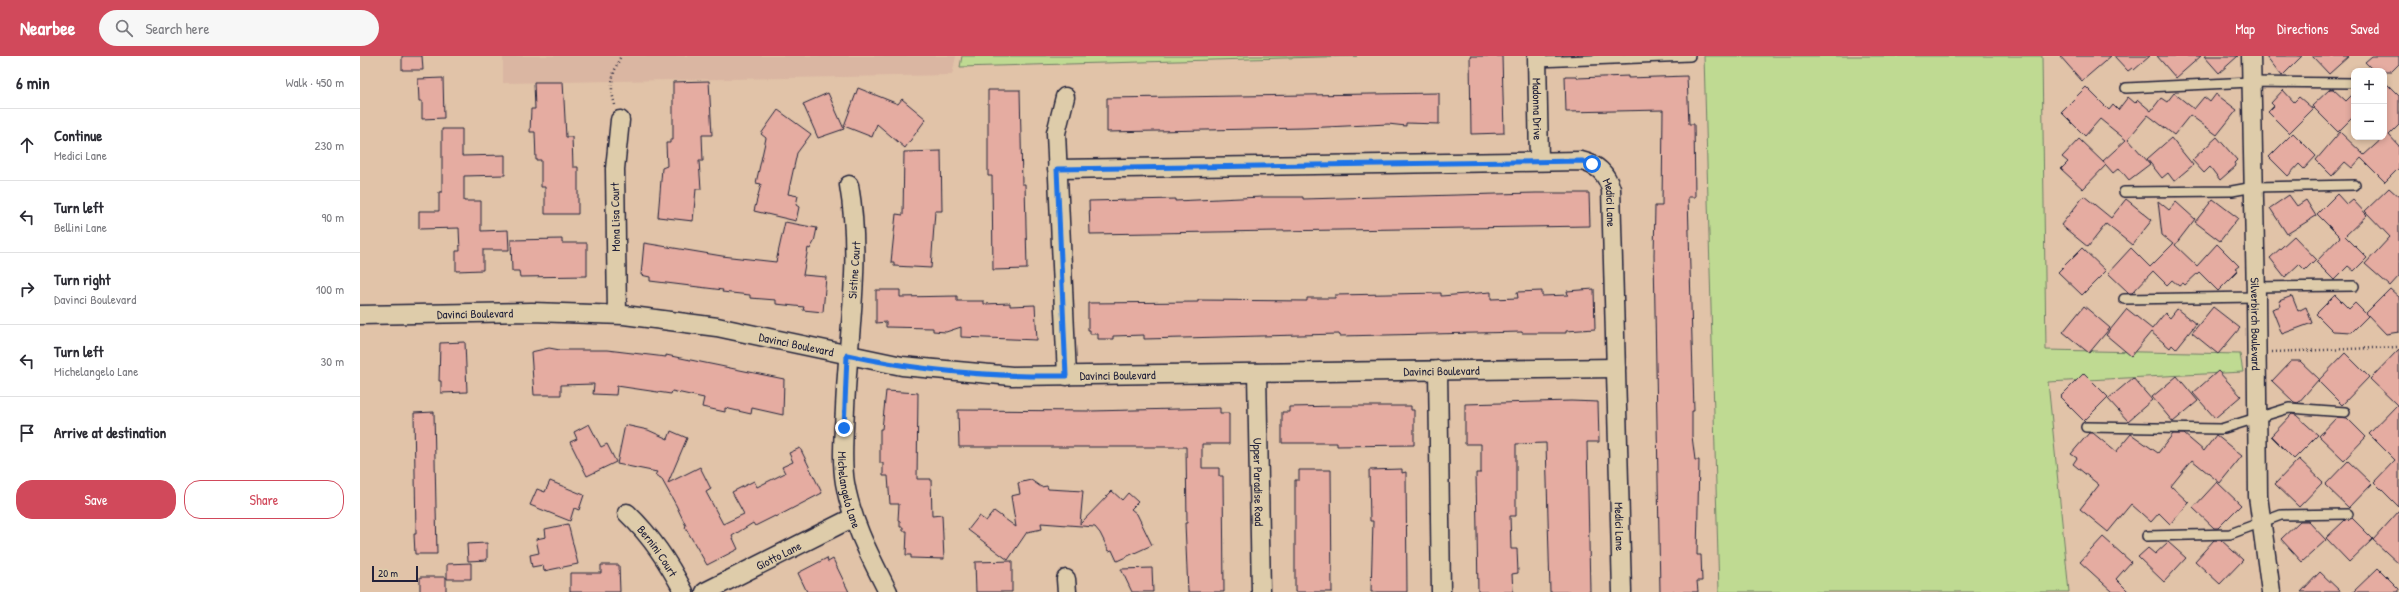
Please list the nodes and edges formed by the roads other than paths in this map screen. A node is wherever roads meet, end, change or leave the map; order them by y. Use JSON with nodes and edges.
{"nodes":[{"id":1,"x":1690,"y":56,"type":"edge"},
{"id":2,"x":2251,"y":56,"type":"edge"},
{"id":3,"x":1537,"y":59,"type":"edge"},
{"id":4,"x":2251,"y":82,"type":"junction"},
{"id":5,"x":2351,"y":82,"type":"edge"},
{"id":6,"x":2126,"y":88,"type":"dead end"},
{"id":7,"x":1065,"y":97,"type":"dead end"},
{"id":8,"x":620,"y":120,"type":"road end"},
{"id":9,"x":1539,"y":161,"type":"junction"},
{"id":10,"x":1057,"y":169,"type":"junction"},
{"id":11,"x":849,"y":185,"type":"dead end"},
{"id":12,"x":2355,"y":185,"type":"dead end"},
{"id":13,"x":2254,"y":187,"type":"junction"},
{"id":14,"x":2124,"y":192,"type":"dead end"},
{"id":15,"x":2354,"y":286,"type":"dead end"},
{"id":16,"x":2256,"y":292,"type":"junction"},
{"id":17,"x":2124,"y":299,"type":"dead end"},
{"id":18,"x":617,"y":314,"type":"junction"},
{"id":19,"x":360,"y":315,"type":"edge"},
{"id":20,"x":847,"y":355,"type":"junction"},
{"id":21,"x":1616,"y":368,"type":"junction"},
{"id":22,"x":1438,"y":370,"type":"junction"},
{"id":23,"x":1257,"y":373,"type":"junction"},
{"id":24,"x":1066,"y":376,"type":"junction"},
{"id":25,"x":2345,"y":412,"type":"dead end"},
{"id":26,"x":2258,"y":416,"type":"junction"},
{"id":27,"x":2086,"y":427,"type":"dead end"},
{"id":28,"x":627,"y":513,"type":"dead end"},
{"id":29,"x":2348,"y":514,"type":"dead end"},
{"id":30,"x":852,"y":518,"type":"junction"},
{"id":31,"x":2261,"y":521,"type":"junction"},
{"id":32,"x":2147,"y":536,"type":"dead end"},
{"id":33,"x":684,"y":592,"type":"edge"},
{"id":34,"x":705,"y":592,"type":"edge"},
{"id":35,"x":888,"y":592,"type":"edge"},
{"id":36,"x":1261,"y":592,"type":"edge"},
{"id":37,"x":1441,"y":592,"type":"edge"},
{"id":38,"x":1622,"y":592,"type":"edge"},
{"id":39,"x":2270,"y":592,"type":"edge"}],
"edges":[{"from":1,"to":3,"type":"lane"},
{"from":2,"to":4,"type":"street","name":"Silverbirch Boulevard"},
{"from":3,"to":9,"type":"street","name":"Madonna Drive"},
{"from":4,"to":5,"type":"lane"},
{"from":4,"to":6,"type":"lane"},
{"from":4,"to":13,"type":"street","name":"Silverbirch Boulevard"},
{"from":7,"to":10,"type":"street"},
{"from":8,"to":18,"type":"street","name":"Mona Lisa Court"},
{"from":9,"to":10,"type":"street","name":"Medici Lane"},
{"from":9,"to":21,"type":"street","name":"Medici Lane"},
{"from":10,"to":24,"type":"street"},
{"from":11,"to":20,"type":"street","name":"Sistine Court"},
{"from":12,"to":13,"type":"lane"},
{"from":13,"to":14,"type":"lane"},
{"from":13,"to":16,"type":"street","name":"Silverbirch Boulevard"},
{"from":15,"to":16,"type":"lane"},
{"from":16,"to":17,"type":"lane"},
{"from":16,"to":26,"type":"street","name":"Silverbirch Boulevard"},
{"from":18,"to":19,"type":"street","name":"Davinci Boulevard"},
{"from":18,"to":20,"type":"street","name":"Davinci Boulevard"},
{"from":20,"to":24,"type":"street","name":"Davinci Boulevard"},
{"from":20,"to":30,"type":"street","name":"Michelangelo Lane"},
{"from":21,"to":22,"type":"street","name":"Davinci Boulevard"},
{"from":21,"to":38,"type":"street","name":"Medici Lane"},
{"from":22,"to":23,"type":"street","name":"Davinci Boulevard"},
{"from":22,"to":37,"type":"street"},
{"from":23,"to":24,"type":"street","name":"Davinci Boulevard"},
{"from":23,"to":36,"type":"street","name":"Upper Paradise Road"},
{"from":25,"to":26,"type":"lane"},
{"from":26,"to":27,"type":"lane"},
{"from":26,"to":31,"type":"street","name":"Silverbirch Boulevard"},
{"from":28,"to":33,"type":"street","name":"Bernini Court"},
{"from":29,"to":31,"type":"lane"},
{"from":30,"to":34,"type":"street","name":"Giotto Lane"},
{"from":30,"to":35,"type":"street","name":"Michelangelo Lane"},
{"from":31,"to":32,"type":"lane"},
{"from":31,"to":39,"type":"street","name":"Silverbirch Boulevard"}]}
